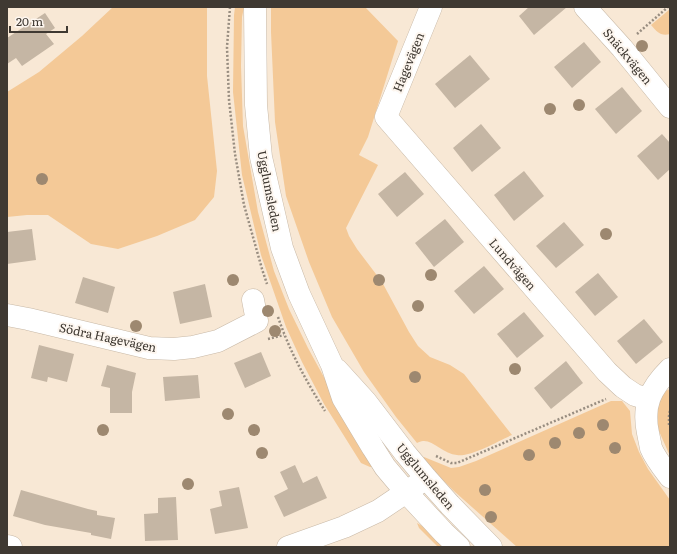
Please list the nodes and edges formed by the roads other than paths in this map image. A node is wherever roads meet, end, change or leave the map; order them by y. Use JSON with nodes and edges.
{"nodes":[{"id":1,"x":255,"y":7,"type":"edge"},
{"id":2,"x":431,"y":7,"type":"edge"},
{"id":3,"x":585,"y":7,"type":"edge"},
{"id":4,"x":670,"y":107,"type":"edge"},
{"id":5,"x":386,"y":117,"type":"joint"},
{"id":6,"x":253,"y":300,"type":"dead end"},
{"id":7,"x":7,"y":315,"type":"edge"},
{"id":8,"x":332,"y":365,"type":"junction"},
{"id":9,"x":670,"y":369,"type":"edge"},
{"id":10,"x":648,"y":399,"type":"junction"},
{"id":11,"x":670,"y":477,"type":"edge"},
{"id":12,"x":426,"y":478,"type":"junction"},
{"id":13,"x":406,"y":492,"type":"junction"},
{"id":14,"x":7,"y":546,"type":"edge"},
{"id":15,"x":11,"y":547,"type":"edge"},
{"id":16,"x":288,"y":547,"type":"edge"},
{"id":17,"x":459,"y":547,"type":"edge"},
{"id":18,"x":491,"y":547,"type":"edge"}],
"edges":[{"from":1,"to":8,"type":"street","name":"Ugglumsleden"},
{"from":2,"to":5,"type":"street","name":"Hagevägen"},
{"from":3,"to":4,"type":"street","name":"Snäckvägen"},
{"from":5,"to":10,"type":"street","name":"Lundvägen"},
{"from":6,"to":7,"type":"street","name":"Södra Hagevägen"},
{"from":8,"to":12,"type":"street","name":"Ugglumsleden"},
{"from":8,"to":13,"type":"street","name":"Ugglumsleden"},
{"from":9,"to":10,"type":"street"},
{"from":10,"to":11,"type":"street"},
{"from":12,"to":13,"type":"street"},
{"from":12,"to":18,"type":"street","name":"Ugglumsleden"},
{"from":13,"to":16,"type":"street"},
{"from":13,"to":17,"type":"street","name":"Ugglumsleden"},
{"from":14,"to":15,"type":"street"}]}
